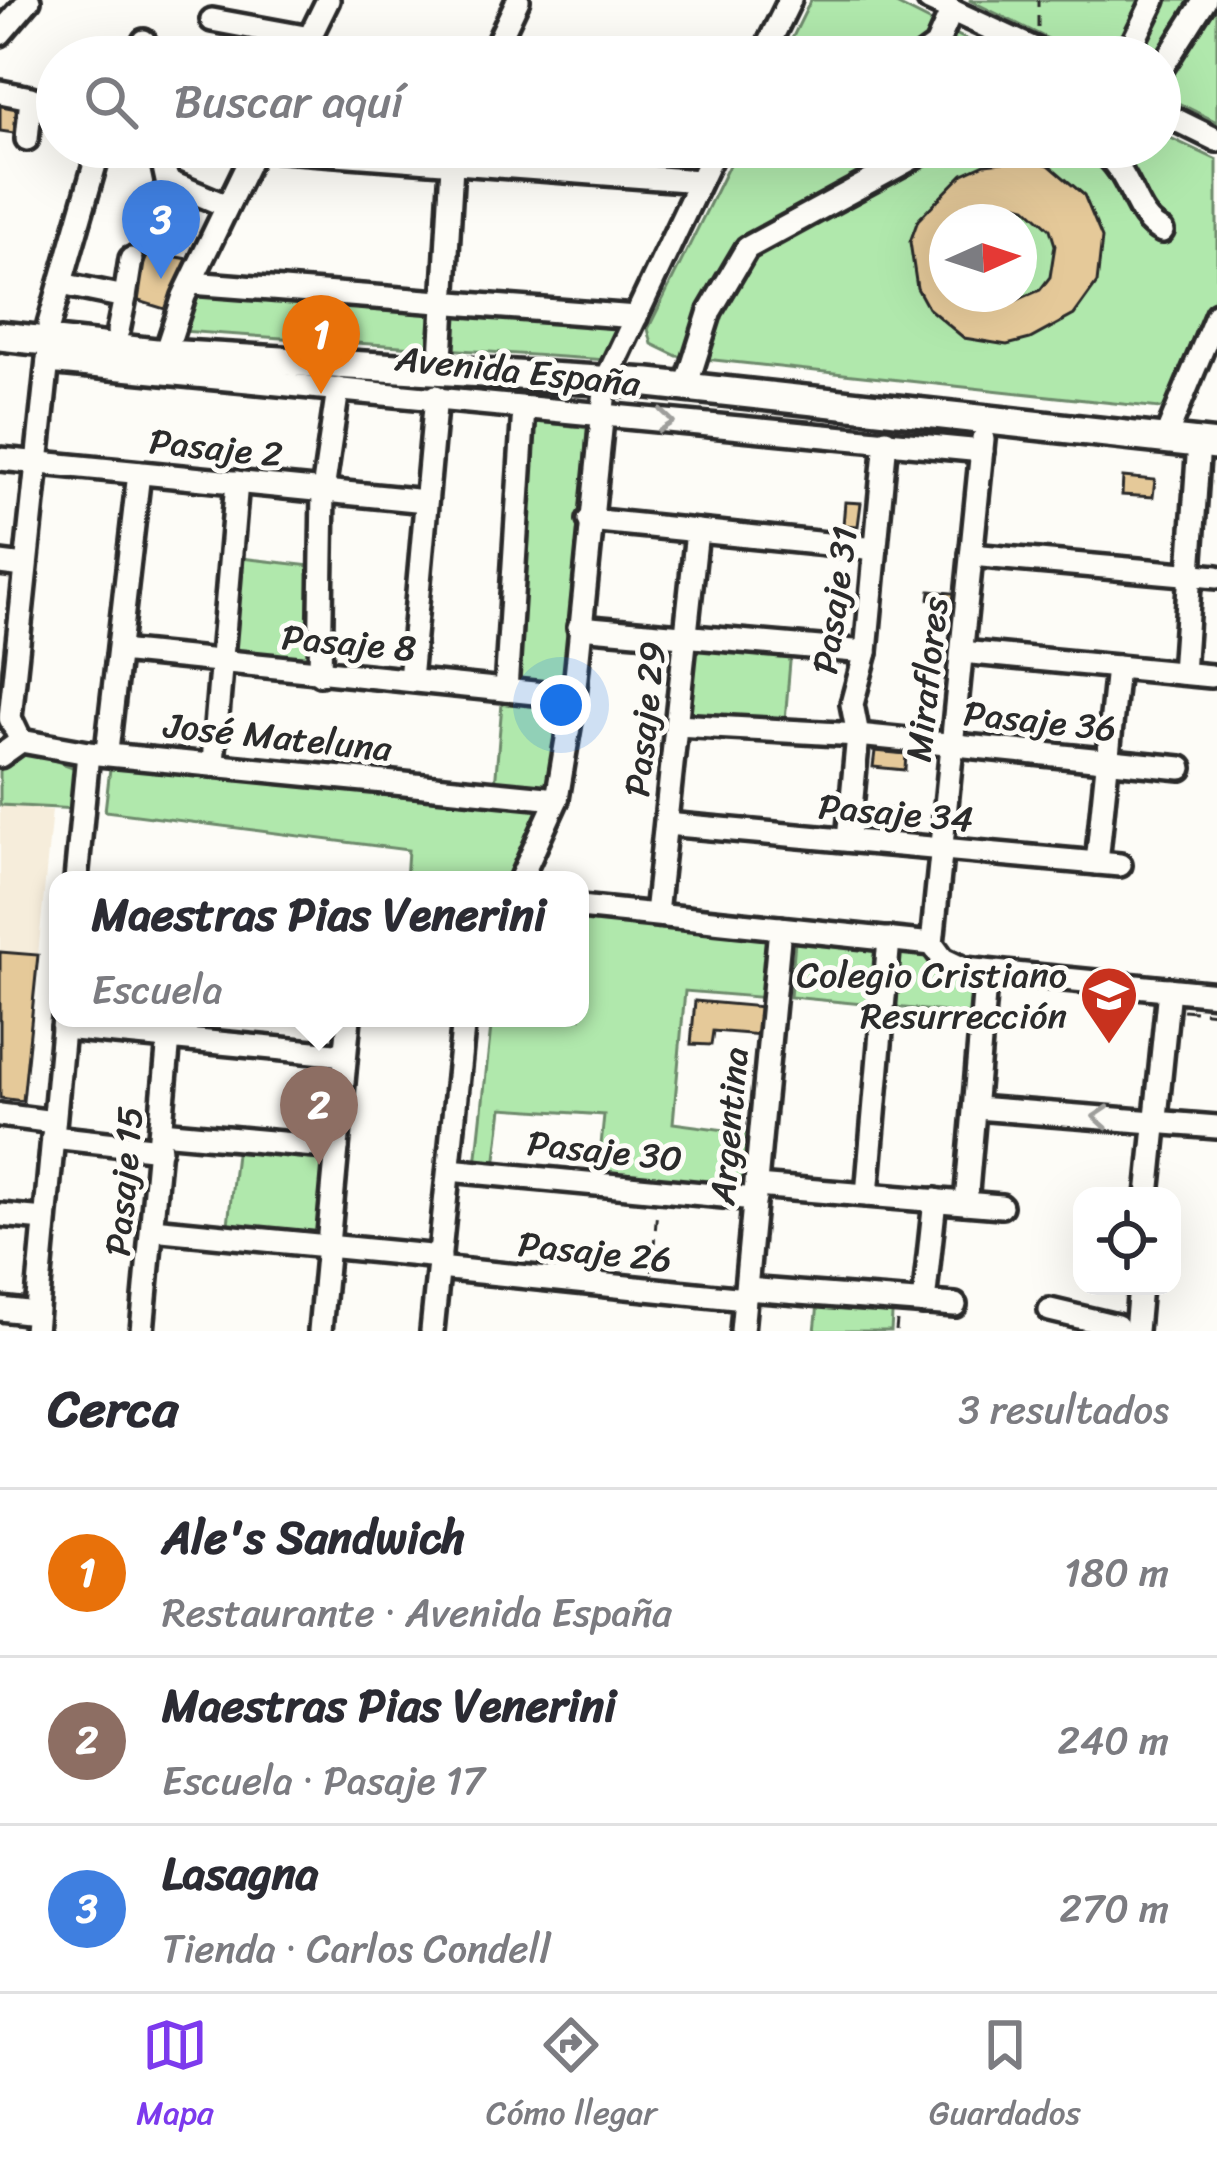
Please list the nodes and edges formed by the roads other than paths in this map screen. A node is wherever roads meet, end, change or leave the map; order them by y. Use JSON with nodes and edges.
{"nodes":[{"id":1,"x":29,"y":0,"type":"edge"},
{"id":2,"x":328,"y":0,"type":"edge"},
{"id":3,"x":518,"y":0,"type":"edge"},
{"id":4,"x":790,"y":0,"type":"edge"},
{"id":5,"x":929,"y":0,"type":"edge"},
{"id":6,"x":1154,"y":0,"type":"edge"},
{"id":7,"x":1205,"y":0,"type":"edge"},
{"id":8,"x":952,"y":10,"type":"junction"},
{"id":9,"x":212,"y":20,"type":"dead end"},
{"id":10,"x":0,"y":34,"type":"edge"},
{"id":11,"x":267,"y":36,"type":"edge"},
{"id":12,"x":310,"y":36,"type":"edge"},
{"id":13,"x":500,"y":36,"type":"edge"},
{"id":14,"x":772,"y":36,"type":"edge"},
{"id":15,"x":940,"y":36,"type":"edge"},
{"id":16,"x":1008,"y":36,"type":"edge"},
{"id":17,"x":1136,"y":36,"type":"edge"},
{"id":18,"x":1181,"y":38,"type":"edge"},
{"id":19,"x":0,"y":92,"type":"edge"},
{"id":20,"x":1181,"y":122,"type":"edge"},
{"id":21,"x":27,"y":139,"type":"dead end"},
{"id":22,"x":1217,"y":140,"type":"edge"},
{"id":23,"x":94,"y":168,"type":"edge"},
{"id":24,"x":167,"y":168,"type":"edge"},
{"id":25,"x":246,"y":168,"type":"edge"},
{"id":26,"x":451,"y":168,"type":"edge"},
{"id":27,"x":576,"y":168,"type":"edge"},
{"id":28,"x":706,"y":168,"type":"edge"},
{"id":29,"x":893,"y":168,"type":"edge"},
{"id":30,"x":1120,"y":168,"type":"edge"},
{"id":31,"x":699,"y":181,"type":"junction"},
{"id":32,"x":227,"y":206,"type":"junction"},
{"id":33,"x":1162,"y":231,"type":"dead end"},
{"id":34,"x":131,"y":260,"type":"dead end"},
{"id":35,"x":191,"y":283,"type":"junction"},
{"id":36,"x":61,"y":284,"type":"junction"},
{"id":37,"x":125,"y":297,"type":"junction"},
{"id":38,"x":444,"y":304,"type":"junction"},
{"id":39,"x":1217,"y":314,"type":"edge"},
{"id":40,"x":636,"y":317,"type":"junction"},
{"id":41,"x":0,"y":319,"type":"edge"},
{"id":42,"x":118,"y":331,"type":"junction"},
{"id":43,"x":0,"y":336,"type":"edge"},
{"id":44,"x":49,"y":343,"type":"junction"},
{"id":45,"x":167,"y":345,"type":"junction"},
{"id":46,"x":441,"y":359,"type":"junction"},
{"id":47,"x":606,"y":380,"type":"junction"},
{"id":48,"x":686,"y":387,"type":"junction"},
{"id":49,"x":338,"y":389,"type":"junction"},
{"id":50,"x":436,"y":396,"type":"junction"},
{"id":51,"x":524,"y":407,"type":"junction"},
{"id":52,"x":599,"y":417,"type":"junction"},
{"id":53,"x":985,"y":420,"type":"junction"},
{"id":54,"x":886,"y":440,"type":"junction"},
{"id":55,"x":1165,"y":440,"type":"junction"},
{"id":56,"x":1208,"y":444,"type":"edge"},
{"id":57,"x":982,"y":451,"type":"junction"},
{"id":58,"x":0,"y":459,"type":"edge"},
{"id":59,"x":33,"y":463,"type":"junction"},
{"id":60,"x":139,"y":473,"type":"junction"},
{"id":61,"x":237,"y":482,"type":"junction"},
{"id":62,"x":323,"y":491,"type":"junction"},
{"id":63,"x":426,"y":501,"type":"junction"},
{"id":64,"x":589,"y":520,"type":"junction"},
{"id":65,"x":698,"y":531,"type":"junction"},
{"id":66,"x":876,"y":549,"type":"junction"},
{"id":67,"x":971,"y":555,"type":"junction"},
{"id":68,"x":0,"y":563,"type":"edge"},
{"id":69,"x":24,"y":566,"type":"junction"},
{"id":70,"x":1194,"y":574,"type":"junction"},
{"id":71,"x":1217,"y":577,"type":"edge"},
{"id":72,"x":579,"y":627,"type":"junction"},
{"id":73,"x":687,"y":634,"type":"junction"},
{"id":74,"x":119,"y":651,"type":"junction"},
{"id":75,"x":866,"y":652,"type":"junction"},
{"id":76,"x":962,"y":652,"type":"junction"},
{"id":77,"x":8,"y":659,"type":"edge"},
{"id":78,"x":224,"y":663,"type":"junction"},
{"id":79,"x":1117,"y":667,"type":"junction"},
{"id":80,"x":1183,"y":673,"type":"junction"},
{"id":81,"x":320,"y":674,"type":"junction"},
{"id":82,"x":1211,"y":676,"type":"dead end"},
{"id":83,"x":410,"y":680,"type":"junction"},
{"id":84,"x":506,"y":690,"type":"junction"},
{"id":85,"x":574,"y":698,"type":"junction"},
{"id":86,"x":676,"y":725,"type":"junction"},
{"id":87,"x":858,"y":735,"type":"junction"},
{"id":88,"x":21,"y":741,"type":"junction"},
{"id":89,"x":952,"y":743,"type":"junction"},
{"id":90,"x":98,"y":752,"type":"junction"},
{"id":91,"x":0,"y":756,"type":"edge"},
{"id":92,"x":1108,"y":760,"type":"junction"},
{"id":93,"x":213,"y":762,"type":"junction"},
{"id":94,"x":1181,"y":768,"type":"dead end"},
{"id":95,"x":557,"y":799,"type":"junction"},
{"id":96,"x":666,"y":824,"type":"junction"},
{"id":97,"x":848,"y":840,"type":"junction"},
{"id":98,"x":942,"y":850,"type":"junction"},
{"id":99,"x":78,"y":871,"type":"edge"},
{"id":100,"x":524,"y":871,"type":"edge"},
{"id":101,"x":589,"y":909,"type":"edge"},
{"id":102,"x":656,"y":914,"type":"junction"},
{"id":103,"x":780,"y":928,"type":"junction"},
{"id":104,"x":889,"y":939,"type":"junction"},
{"id":105,"x":932,"y":944,"type":"junction"},
{"id":106,"x":986,"y":972,"type":"junction"},
{"id":107,"x":1169,"y":989,"type":"junction"},
{"id":108,"x":1217,"y":994,"type":"edge"},
{"id":109,"x":63,"y":1027,"type":"edge"},
{"id":110,"x":91,"y":1027,"type":"edge"},
{"id":111,"x":348,"y":1027,"type":"edge"},
{"id":112,"x":463,"y":1027,"type":"edge"},
{"id":113,"x":169,"y":1038,"type":"junction"},
{"id":114,"x":345,"y":1055,"type":"junction"},
{"id":115,"x":976,"y":1108,"type":"junction"},
{"id":116,"x":0,"y":1115,"type":"edge"},
{"id":117,"x":1155,"y":1120,"type":"junction"},
{"id":118,"x":1217,"y":1127,"type":"edge"},
{"id":119,"x":54,"y":1129,"type":"junction"},
{"id":120,"x":160,"y":1140,"type":"junction"},
{"id":121,"x":337,"y":1148,"type":"junction"},
{"id":122,"x":449,"y":1170,"type":"junction"},
{"id":123,"x":1149,"y":1187,"type":"edge"},
{"id":124,"x":755,"y":1193,"type":"junction"},
{"id":125,"x":867,"y":1195,"type":"junction"},
{"id":126,"x":935,"y":1201,"type":"junction"},
{"id":127,"x":966,"y":1203,"type":"junction"},
{"id":128,"x":1001,"y":1205,"type":"dead end"},
{"id":129,"x":0,"y":1215,"type":"edge"},
{"id":130,"x":45,"y":1219,"type":"junction"},
{"id":131,"x":152,"y":1228,"type":"junction"},
{"id":132,"x":328,"y":1246,"type":"junction"},
{"id":133,"x":439,"y":1263,"type":"junction"},
{"id":134,"x":746,"y":1294,"type":"junction"},
{"id":135,"x":1137,"y":1295,"type":"edge"},
{"id":136,"x":924,"y":1303,"type":"junction"},
{"id":137,"x":955,"y":1305,"type":"dead end"},
{"id":138,"x":0,"y":1309,"type":"edge"},
{"id":139,"x":1050,"y":1310,"type":"dead end"},
{"id":140,"x":35,"y":1322,"type":"edge"},
{"id":141,"x":1126,"y":1325,"type":"edge"},
{"id":142,"x":142,"y":1331,"type":"edge"},
{"id":143,"x":320,"y":1331,"type":"edge"},
{"id":144,"x":432,"y":1331,"type":"edge"},
{"id":145,"x":742,"y":1331,"type":"edge"}],
"edges":[{"from":1,"to":10,"type":"street"},
{"from":2,"to":12,"type":"street"},
{"from":3,"to":13,"type":"street"},
{"from":4,"to":14,"type":"street"},
{"from":5,"to":8,"type":"street"},
{"from":6,"to":17,"type":"street"},
{"from":7,"to":18,"type":"street"},
{"from":8,"to":15,"type":"street"},
{"from":8,"to":16,"type":"street"},
{"from":9,"to":11,"type":"street"},
{"from":19,"to":21,"type":"street"},
{"from":20,"to":22,"type":"street"},
{"from":23,"to":36,"type":"street"},
{"from":24,"to":32,"type":"street"},
{"from":25,"to":32,"type":"street"},
{"from":26,"to":38,"type":"street"},
{"from":27,"to":31,"type":"street"},
{"from":28,"to":31,"type":"street"},
{"from":29,"to":48,"type":"street"},
{"from":30,"to":33,"type":"street"},
{"from":31,"to":40,"type":"street"},
{"from":32,"to":35,"type":"street"},
{"from":34,"to":37,"type":"street"},
{"from":35,"to":38,"type":"street"},
{"from":35,"to":45,"type":"street"},
{"from":36,"to":37,"type":"street"},
{"from":36,"to":44,"type":"street"},
{"from":37,"to":42,"type":"street"},
{"from":38,"to":40,"type":"street"},
{"from":38,"to":46,"type":"street"},
{"from":39,"to":55,"type":"street"},
{"from":40,"to":47,"type":"street"},
{"from":41,"to":44,"type":"main road","name":"Avenida España"},
{"from":42,"to":44,"type":"main road","name":"Avenida España"},
{"from":42,"to":45,"type":"main road","name":"Avenida España"},
{"from":43,"to":44,"type":"main road","name":"Avenida España"},
{"from":44,"to":45,"type":"main road","name":"Avenida España"},
{"from":44,"to":49,"type":"street","name":"Avenida España"},
{"from":44,"to":59,"type":"street"},
{"from":45,"to":46,"type":"main road","name":"Avenida España"},
{"from":45,"to":47,"type":"main road","name":"Avenida España"},
{"from":46,"to":47,"type":"main road","name":"Avenida España"},
{"from":47,"to":48,"type":"main road","name":"Avenida España"},
{"from":47,"to":52,"type":"street"},
{"from":48,"to":53,"type":"main road","name":"Avenida España"},
{"from":49,"to":50,"type":"street","name":"Avenida España"},
{"from":49,"to":62,"type":"street"},
{"from":50,"to":51,"type":"street","name":"Avenida España"},
{"from":50,"to":63,"type":"street"},
{"from":51,"to":52,"type":"street","name":"Avenida España"},
{"from":51,"to":84,"type":"street"},
{"from":52,"to":54,"type":"street","name":"Avenida España","one_way":true},
{"from":52,"to":64,"type":"street"},
{"from":53,"to":55,"type":"main road","name":"Avenida España"},
{"from":53,"to":57,"type":"street","name":"Miraflores"},
{"from":54,"to":57,"type":"street","name":"Avenida España"},
{"from":54,"to":66,"type":"street","name":"Pasaje 31"},
{"from":55,"to":56,"type":"main road","name":"Avenida España"},
{"from":56,"to":70,"type":"street"},
{"from":57,"to":67,"type":"street","name":"Miraflores"},
{"from":58,"to":59,"type":"street","name":"Pasaje 2"},
{"from":59,"to":60,"type":"street","name":"Pasaje 2"},
{"from":59,"to":69,"type":"street"},
{"from":60,"to":61,"type":"street","name":"Pasaje 2"},
{"from":60,"to":74,"type":"street"},
{"from":61,"to":62,"type":"street","name":"Pasaje 2"},
{"from":61,"to":78,"type":"street"},
{"from":62,"to":63,"type":"street","name":"Pasaje 2"},
{"from":62,"to":81,"type":"street"},
{"from":63,"to":83,"type":"street"},
{"from":64,"to":65,"type":"street"},
{"from":64,"to":72,"type":"street"},
{"from":65,"to":66,"type":"street"},
{"from":65,"to":73,"type":"street","name":"Pasaje 29"},
{"from":66,"to":75,"type":"street","name":"Pasaje 31"},
{"from":67,"to":70,"type":"street"},
{"from":67,"to":76,"type":"street","name":"Miraflores"},
{"from":68,"to":69,"type":"street"},
{"from":69,"to":77,"type":"street"},
{"from":70,"to":71,"type":"street"},
{"from":70,"to":80,"type":"street"},
{"from":72,"to":73,"type":"street"},
{"from":72,"to":85,"type":"street"},
{"from":73,"to":75,"type":"street"},
{"from":73,"to":86,"type":"street","name":"Pasaje 29"},
{"from":74,"to":78,"type":"street","name":"Pasaje 8"},
{"from":74,"to":90,"type":"street"},
{"from":75,"to":87,"type":"street","name":"Pasaje 31"},
{"from":76,"to":79,"type":"street"},
{"from":76,"to":89,"type":"street","name":"Miraflores"},
{"from":77,"to":88,"type":"street"},
{"from":78,"to":81,"type":"street","name":"Pasaje 8"},
{"from":78,"to":93,"type":"street"},
{"from":79,"to":80,"type":"street"},
{"from":79,"to":92,"type":"street"},
{"from":80,"to":82,"type":"street"},
{"from":81,"to":83,"type":"street","name":"Pasaje 8"},
{"from":83,"to":84,"type":"street","name":"Pasaje 8"},
{"from":84,"to":85,"type":"street","name":"Pasaje 8"},
{"from":85,"to":95,"type":"street"},
{"from":86,"to":87,"type":"street","name":"Pasaje 36"},
{"from":86,"to":96,"type":"street","name":"Pasaje 29"},
{"from":87,"to":89,"type":"street","name":"Pasaje 36"},
{"from":87,"to":97,"type":"street","name":"Pasaje 31"},
{"from":88,"to":90,"type":"street","name":"José Mateluna"},
{"from":88,"to":91,"type":"street"},
{"from":89,"to":92,"type":"street","name":"Pasaje 36"},
{"from":89,"to":98,"type":"street","name":"Miraflores"},
{"from":90,"to":93,"type":"street","name":"José Mateluna"},
{"from":90,"to":99,"type":"street"},
{"from":92,"to":94,"type":"street","name":"Pasaje 36"},
{"from":92,"to":98,"type":"street","name":"Pasaje 34"},
{"from":93,"to":95,"type":"street","name":"José Mateluna"},
{"from":95,"to":100,"type":"street"},
{"from":96,"to":97,"type":"street","name":"Pasaje 34"},
{"from":96,"to":102,"type":"street","name":"Pasaje 29"},
{"from":97,"to":98,"type":"street","name":"Pasaje 34"},
{"from":98,"to":105,"type":"street","name":"Miraflores"},
{"from":101,"to":102,"type":"street"},
{"from":102,"to":103,"type":"street"},
{"from":103,"to":104,"type":"street"},
{"from":103,"to":124,"type":"street","name":"Argentina"},
{"from":104,"to":105,"type":"street"},
{"from":104,"to":125,"type":"street"},
{"from":105,"to":106,"type":"street"},
{"from":106,"to":107,"type":"street"},
{"from":106,"to":115,"type":"street"},
{"from":107,"to":108,"type":"street"},
{"from":107,"to":117,"type":"street"},
{"from":109,"to":119,"type":"street"},
{"from":110,"to":113,"type":"street"},
{"from":111,"to":114,"type":"street"},
{"from":112,"to":122,"type":"street"},
{"from":113,"to":114,"type":"street"},
{"from":113,"to":120,"type":"street","name":"Pasaje 15"},
{"from":114,"to":121,"type":"street"},
{"from":117,"to":115,"type":"street","one_way":true},
{"from":115,"to":127,"type":"street"},
{"from":116,"to":119,"type":"street"},
{"from":117,"to":118,"type":"street"},
{"from":117,"to":123,"type":"street"},
{"from":119,"to":120,"type":"street"},
{"from":119,"to":130,"type":"street"},
{"from":120,"to":121,"type":"street"},
{"from":120,"to":131,"type":"street","name":"Pasaje 15"},
{"from":121,"to":132,"type":"street"},
{"from":122,"to":124,"type":"street","name":"Pasaje 30"},
{"from":122,"to":133,"type":"street"},
{"from":124,"to":125,"type":"street","name":"Pasaje 30"},
{"from":124,"to":134,"type":"street","name":"Argentina"},
{"from":125,"to":126,"type":"street","name":"Pasaje 30"},
{"from":126,"to":127,"type":"street","name":"Pasaje 30"},
{"from":126,"to":136,"type":"street"},
{"from":127,"to":128,"type":"street","name":"Pasaje 30"},
{"from":129,"to":130,"type":"street"},
{"from":130,"to":140,"type":"street"},
{"from":131,"to":132,"type":"street","name":"Pasaje 26"},
{"from":131,"to":142,"type":"street","name":"Pasaje 15"},
{"from":132,"to":133,"type":"street","name":"Pasaje 26"},
{"from":132,"to":143,"type":"street"},
{"from":133,"to":134,"type":"street","name":"Pasaje 26"},
{"from":133,"to":144,"type":"street"},
{"from":134,"to":136,"type":"street","name":"Pasaje 26"},
{"from":134,"to":145,"type":"street","name":"Argentina"},
{"from":135,"to":141,"type":"street"},
{"from":136,"to":137,"type":"street","name":"Pasaje 26"},
{"from":138,"to":140,"type":"street"},
{"from":139,"to":141,"type":"street"}]}
